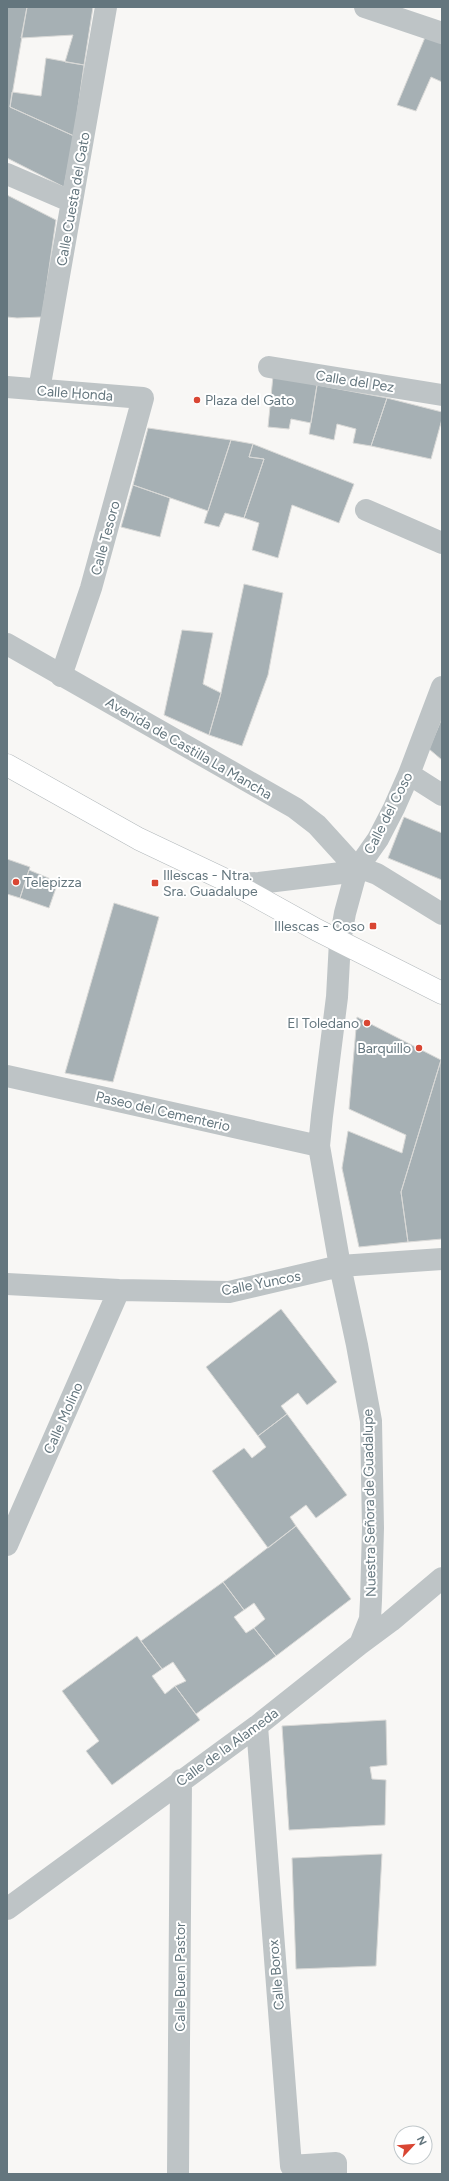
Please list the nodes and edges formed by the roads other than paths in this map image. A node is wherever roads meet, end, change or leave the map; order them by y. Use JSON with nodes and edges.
{"nodes":[{"id":1,"x":106,"y":7,"type":"edge"},
{"id":2,"x":365,"y":7,"type":"edge"},
{"id":3,"x":442,"y":33,"type":"edge"},
{"id":4,"x":7,"y":174,"type":"edge"},
{"id":5,"x":72,"y":202,"type":"junction"},
{"id":6,"x":269,"y":367,"type":"dead end"},
{"id":7,"x":7,"y":387,"type":"edge"},
{"id":8,"x":40,"y":390,"type":"junction"},
{"id":9,"x":442,"y":395,"type":"edge"},
{"id":10,"x":143,"y":398,"type":"joint"},
{"id":11,"x":366,"y":510,"type":"dead end"},
{"id":12,"x":442,"y":542,"type":"edge"},
{"id":13,"x":7,"y":644,"type":"edge"},
{"id":14,"x":61,"y":676,"type":"junction"},
{"id":15,"x":442,"y":687,"type":"edge"},
{"id":16,"x":7,"y":765,"type":"edge"},
{"id":17,"x":409,"y":774,"type":"junction"},
{"id":18,"x":442,"y":795,"type":"edge"},
{"id":19,"x":357,"y":869,"type":"junction"},
{"id":20,"x":234,"y":884,"type":"junction"},
{"id":21,"x":442,"y":914,"type":"edge"},
{"id":22,"x":340,"y":941,"type":"junction"},
{"id":23,"x":442,"y":993,"type":"edge"},
{"id":24,"x":7,"y":1076,"type":"edge"},
{"id":25,"x":320,"y":1146,"type":"junction"},
{"id":26,"x":442,"y":1259,"type":"edge"},
{"id":27,"x":340,"y":1266,"type":"junction"},
{"id":28,"x":7,"y":1284,"type":"edge"},
{"id":29,"x":119,"y":1290,"type":"junction"},
{"id":30,"x":7,"y":1545,"type":"edge"},
{"id":31,"x":442,"y":1578,"type":"edge"},
{"id":32,"x":371,"y":1600,"type":"junction"},
{"id":33,"x":404,"y":1611,"type":"junction"},
{"id":34,"x":360,"y":1644,"type":"junction"},
{"id":35,"x":257,"y":1726,"type":"junction"},
{"id":36,"x":181,"y":1780,"type":"junction"},
{"id":37,"x":7,"y":1909,"type":"edge"},
{"id":38,"x":178,"y":2174,"type":"edge"},
{"id":39,"x":336,"y":2174,"type":"edge"}],
"edges":[{"from":1,"to":5,"type":"street","name":"Calle Cuesta del Gato"},
{"from":2,"to":3,"type":"street"},
{"from":4,"to":5,"type":"street"},
{"from":5,"to":8,"type":"street","name":"Calle Cuesta del Gato"},
{"from":6,"to":9,"type":"street","name":"Calle del Pez"},
{"from":7,"to":8,"type":"street","name":"Calle Honda"},
{"from":8,"to":10,"type":"street","name":"Calle Honda"},
{"from":10,"to":14,"type":"street","name":"Calle Tesoro"},
{"from":11,"to":12,"type":"street"},
{"from":13,"to":14,"type":"street","name":"Avenida de Castilla La Mancha"},
{"from":14,"to":19,"type":"street","name":"Avenida de Castilla La Mancha"},
{"from":15,"to":17,"type":"street","name":"Calle del Coso"},
{"from":16,"to":20,"type":"main road"},
{"from":17,"to":18,"type":"street"},
{"from":17,"to":19,"type":"street","name":"Calle del Coso"},
{"from":19,"to":20,"type":"street"},
{"from":19,"to":21,"type":"street"},
{"from":19,"to":22,"type":"street","name":"Calle del Coso"},
{"from":20,"to":22,"type":"main road"},
{"from":22,"to":23,"type":"main road"},
{"from":22,"to":25,"type":"street"},
{"from":24,"to":25,"type":"street","name":"Paseo del Cementerio"},
{"from":25,"to":27,"type":"street","name":"Nuestra Señora de Guadalupe"},
{"from":26,"to":27,"type":"street","name":"Calle Yuncos"},
{"from":27,"to":29,"type":"street","name":"Calle Yuncos"},
{"from":27,"to":32,"type":"street","name":"Nuestra Señora de Guadalupe"},
{"from":28,"to":29,"type":"street","name":"Calle Yuncos"},
{"from":29,"to":30,"type":"street","name":"Calle Molino"},
{"from":31,"to":33,"type":"street","name":"Calle de la Alameda"},
{"from":32,"to":33,"type":"street"},
{"from":32,"to":34,"type":"street","name":"Nuestra Señora de Guadalupe"},
{"from":33,"to":34,"type":"street","name":"Calle de la Alameda"},
{"from":34,"to":35,"type":"street","name":"Calle de la Alameda"},
{"from":35,"to":36,"type":"street","name":"Calle de la Alameda"},
{"from":35,"to":39,"type":"street","name":"Calle Borox"},
{"from":36,"to":37,"type":"street","name":"Calle de la Alameda"},
{"from":36,"to":38,"type":"street","name":"Calle Buen Pastor"}]}
